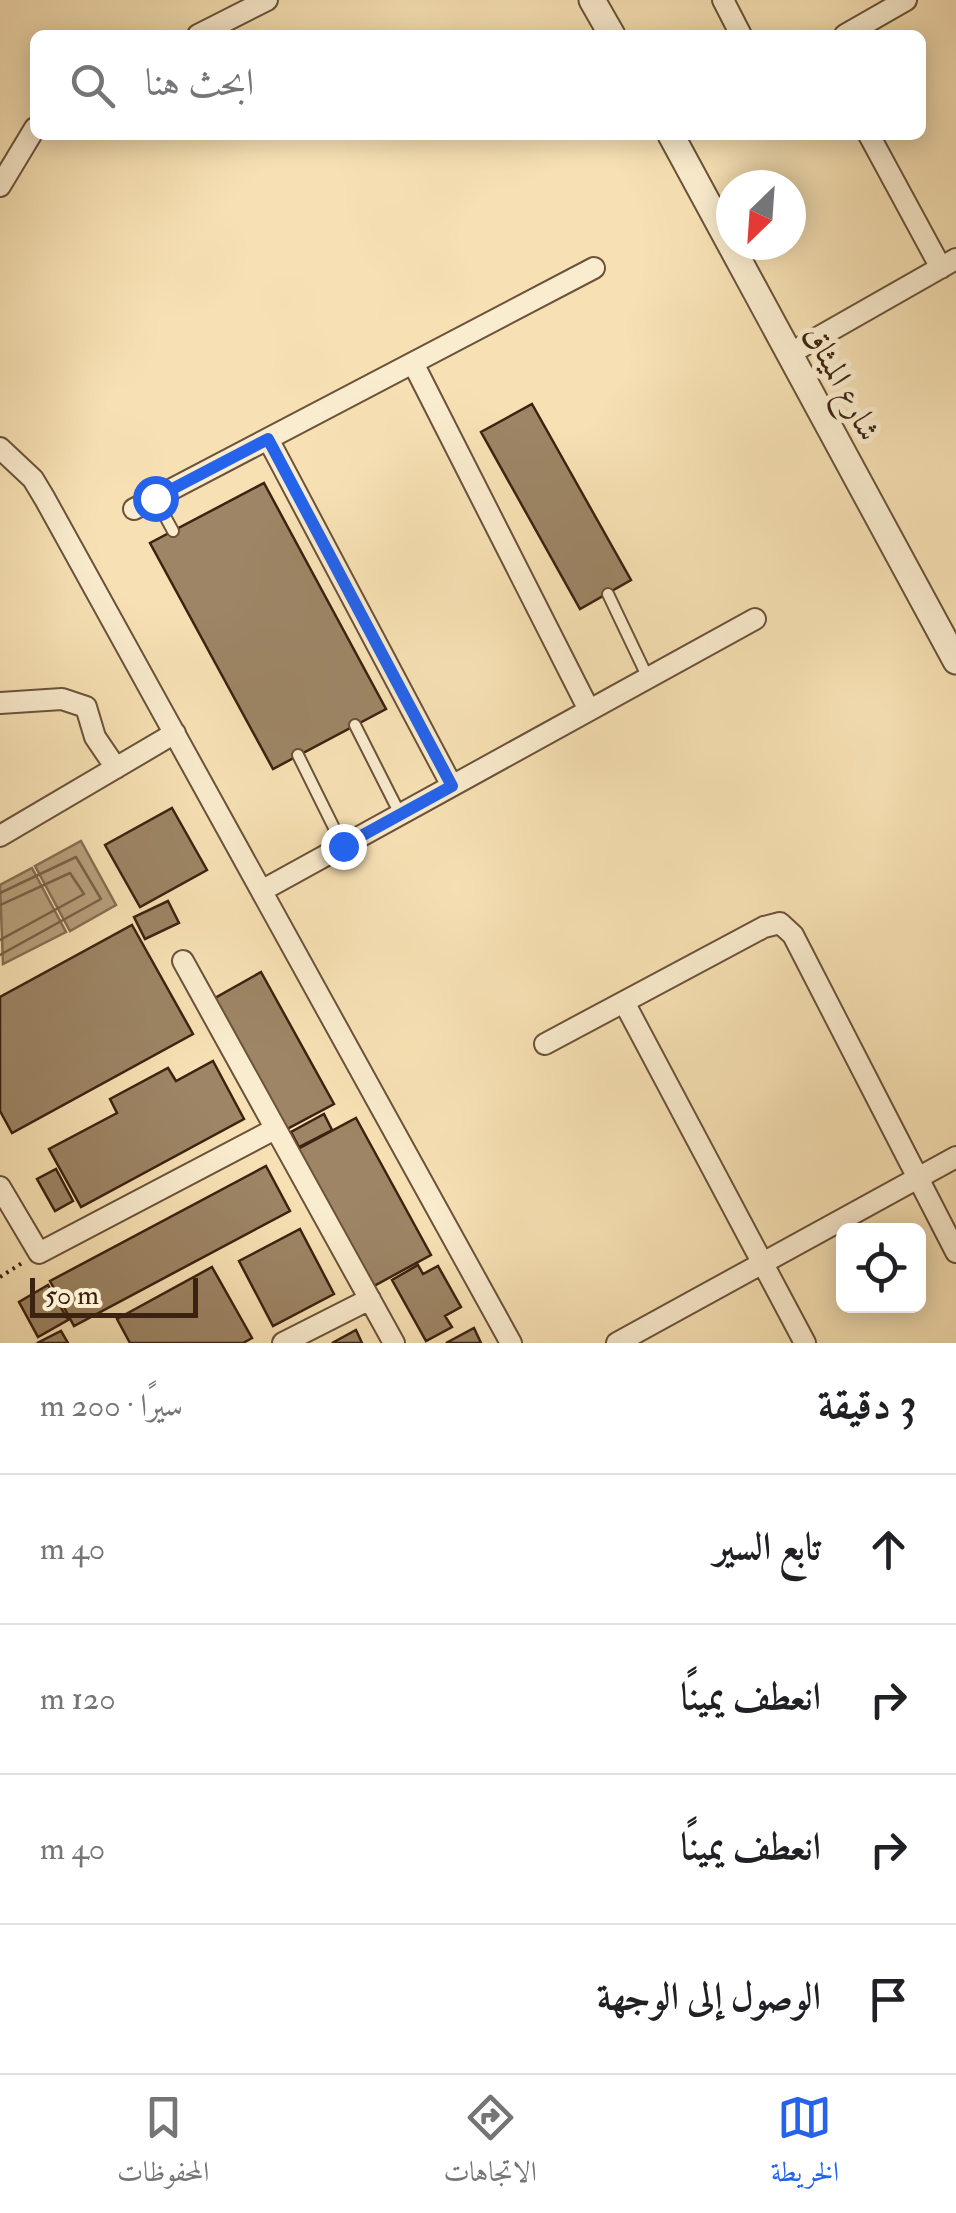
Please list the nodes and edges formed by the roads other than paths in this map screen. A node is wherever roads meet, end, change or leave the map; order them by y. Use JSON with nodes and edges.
{"nodes":[{"id":1,"x":266,"y":0,"type":"edge"},
{"id":2,"x":592,"y":0,"type":"edge"},
{"id":3,"x":723,"y":0,"type":"edge"},
{"id":4,"x":906,"y":0,"type":"edge"},
{"id":5,"x":875,"y":8,"type":"edge"},
{"id":6,"x":208,"y":30,"type":"edge"},
{"id":7,"x":609,"y":30,"type":"edge"},
{"id":8,"x":738,"y":30,"type":"edge"},
{"id":9,"x":851,"y":30,"type":"edge"},
{"id":10,"x":30,"y":132,"type":"edge"},
{"id":11,"x":30,"y":134,"type":"edge"},
{"id":12,"x":674,"y":140,"type":"edge"},
{"id":13,"x":871,"y":140,"type":"edge"},
{"id":14,"x":0,"y":146,"type":"edge"},
{"id":15,"x":0,"y":186,"type":"edge"},
{"id":16,"x":948,"y":263,"type":"edge"},
{"id":17,"x":594,"y":268,"type":"dead end"},
{"id":18,"x":790,"y":354,"type":"junction"},
{"id":19,"x":413,"y":363,"type":"junction"},
{"id":20,"x":268,"y":439,"type":"junction"},
{"id":21,"x":0,"y":448,"type":"edge"},
{"id":22,"x":155,"y":498,"type":"junction"},
{"id":23,"x":134,"y":509,"type":"dead end"},
{"id":24,"x":172,"y":532,"type":"dead end"},
{"id":25,"x":608,"y":594,"type":"dead end"},
{"id":26,"x":755,"y":619,"type":"dead end"},
{"id":27,"x":956,"y":661,"type":"edge"},
{"id":28,"x":648,"y":678,"type":"junction"},
{"id":29,"x":0,"y":703,"type":"edge"},
{"id":30,"x":589,"y":710,"type":"junction"},
{"id":31,"x":355,"y":725,"type":"dead end"},
{"id":32,"x":175,"y":733,"type":"junction"},
{"id":33,"x":298,"y":755,"type":"dead end"},
{"id":34,"x":116,"y":768,"type":"junction"},
{"id":35,"x":452,"y":786,"type":"junction"},
{"id":36,"x":400,"y":814,"type":"junction"},
{"id":37,"x":0,"y":836,"type":"edge"},
{"id":38,"x":343,"y":846,"type":"junction"},
{"id":39,"x":263,"y":890,"type":"junction"},
{"id":40,"x":182,"y":961,"type":"dead end"},
{"id":41,"x":624,"y":1004,"type":"junction"},
{"id":42,"x":545,"y":1044,"type":"dead end"},
{"id":43,"x":275,"y":1129,"type":"junction"},
{"id":44,"x":956,"y":1157,"type":"edge"},
{"id":45,"x":918,"y":1178,"type":"junction"},
{"id":46,"x":0,"y":1187,"type":"edge"},
{"id":47,"x":956,"y":1252,"type":"edge"},
{"id":48,"x":762,"y":1263,"type":"junction"},
{"id":49,"x":370,"y":1300,"type":"junction"},
{"id":50,"x":282,"y":1343,"type":"edge"},
{"id":51,"x":394,"y":1343,"type":"edge"},
{"id":52,"x":510,"y":1343,"type":"edge"},
{"id":53,"x":617,"y":1343,"type":"edge"},
{"id":54,"x":805,"y":1343,"type":"edge"}],
"edges":[{"from":1,"to":6,"type":"street"},
{"from":2,"to":7,"type":"street"},
{"from":3,"to":8,"type":"street"},
{"from":4,"to":5,"type":"street"},
{"from":5,"to":9,"type":"street"},
{"from":10,"to":14,"type":"street"},
{"from":11,"to":15,"type":"street"},
{"from":12,"to":18,"type":"street","name":"شارع الميثاق"},
{"from":13,"to":16,"type":"street"},
{"from":16,"to":18,"type":"street"},
{"from":17,"to":19,"type":"street"},
{"from":18,"to":27,"type":"street","name":"شارع الميثاق"},
{"from":19,"to":20,"type":"street"},
{"from":19,"to":30,"type":"street"},
{"from":20,"to":22,"type":"street"},
{"from":20,"to":35,"type":"street"},
{"from":21,"to":32,"type":"street"},
{"from":22,"to":23,"type":"street"},
{"from":22,"to":24,"type":"lane"},
{"from":25,"to":28,"type":"lane"},
{"from":26,"to":28,"type":"street"},
{"from":28,"to":30,"type":"street"},
{"from":29,"to":34,"type":"street"},
{"from":30,"to":35,"type":"street"},
{"from":31,"to":36,"type":"lane"},
{"from":32,"to":34,"type":"street"},
{"from":32,"to":39,"type":"street"},
{"from":33,"to":38,"type":"lane"},
{"from":34,"to":37,"type":"street"},
{"from":35,"to":36,"type":"street"},
{"from":36,"to":38,"type":"street"},
{"from":38,"to":39,"type":"street"},
{"from":39,"to":52,"type":"street"},
{"from":40,"to":43,"type":"street"},
{"from":41,"to":42,"type":"street"},
{"from":41,"to":45,"type":"street"},
{"from":41,"to":48,"type":"street"},
{"from":43,"to":46,"type":"street"},
{"from":43,"to":49,"type":"street"},
{"from":44,"to":45,"type":"street"},
{"from":45,"to":47,"type":"street"},
{"from":45,"to":48,"type":"street"},
{"from":48,"to":53,"type":"street"},
{"from":48,"to":54,"type":"street"},
{"from":49,"to":50,"type":"street"},
{"from":49,"to":51,"type":"street"}]}
